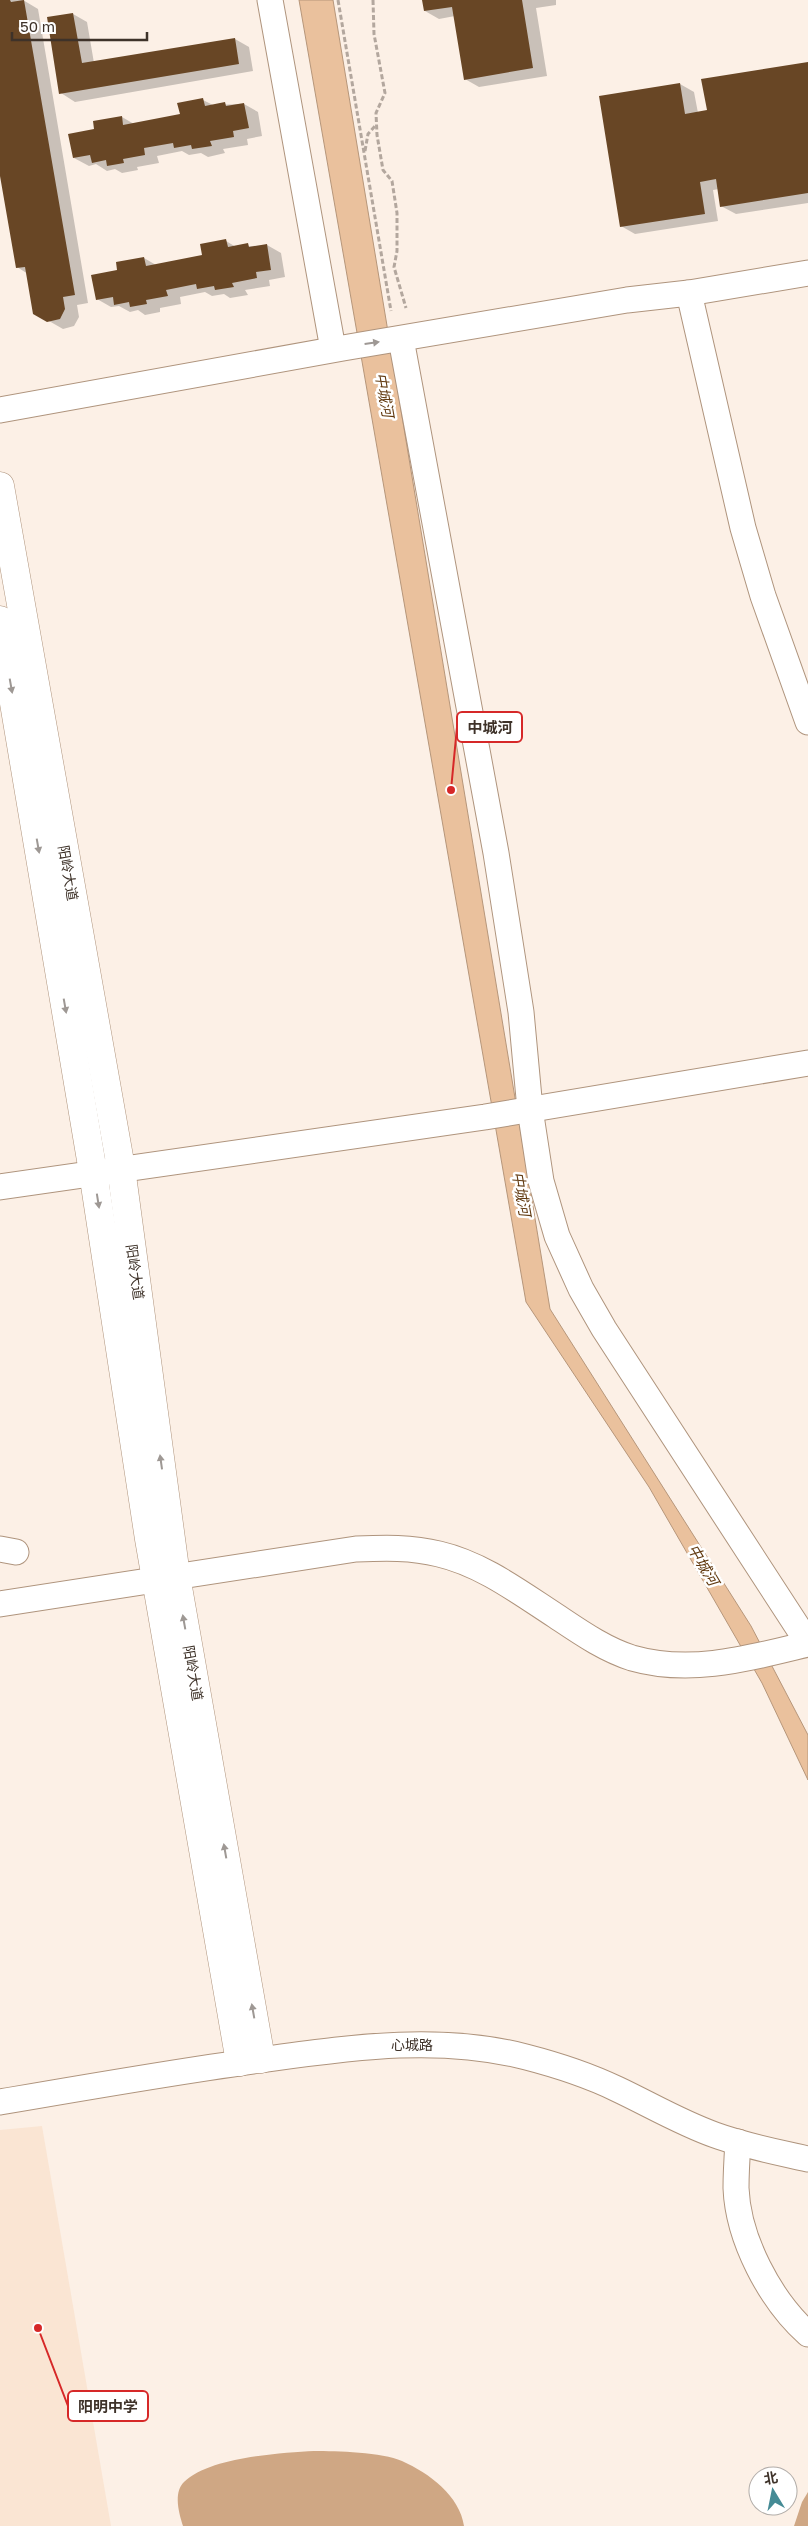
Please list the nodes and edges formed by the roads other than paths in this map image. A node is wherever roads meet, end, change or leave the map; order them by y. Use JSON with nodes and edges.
{"nodes":[{"id":1,"x":270,"y":0,"type":"edge"},
{"id":2,"x":808,"y":273,"type":"edge"},
{"id":3,"x":689,"y":293,"type":"junction"},
{"id":4,"x":402,"y":339,"type":"junction"},
{"id":5,"x":338,"y":348,"type":"junction"},
{"id":6,"x":0,"y":410,"type":"edge"},
{"id":7,"x":0,"y":486,"type":"edge"},
{"id":8,"x":0,"y":620,"type":"edge"},
{"id":9,"x":808,"y":722,"type":"edge"},
{"id":10,"x":808,"y":1063,"type":"edge"},
{"id":11,"x":530,"y":1109,"type":"junction"},
{"id":12,"x":120,"y":1168,"type":"junction"},
{"id":13,"x":94,"y":1172,"type":"junction"},
{"id":14,"x":0,"y":1187,"type":"edge"},
{"id":15,"x":166,"y":1578,"type":"junction"},
{"id":16,"x":0,"y":1604,"type":"edge"},
{"id":17,"x":808,"y":1644,"type":"edge"},
{"id":18,"x":251,"y":2061,"type":"junction"},
{"id":19,"x":0,"y":2102,"type":"edge"},
{"id":20,"x":738,"y":2142,"type":"junction"},
{"id":21,"x":808,"y":2159,"type":"edge"},
{"id":22,"x":808,"y":2334,"type":"edge"}],
"edges":[{"from":1,"to":5,"type":"street"},
{"from":2,"to":3,"type":"street"},
{"from":3,"to":4,"type":"street"},
{"from":3,"to":9,"type":"street"},
{"from":5,"to":4,"type":"street","one_way":true},
{"from":4,"to":11,"type":"street"},
{"from":5,"to":6,"type":"street"},
{"from":7,"to":12,"type":"main road","name":"阳岭大道"},
{"from":8,"to":13,"type":"main road","name":"阳岭大道","one_way":true},
{"from":10,"to":11,"type":"street"},
{"from":11,"to":12,"type":"street"},
{"from":11,"to":17,"type":"street"},
{"from":12,"to":13,"type":"street"},
{"from":15,"to":12,"type":"main road","name":"阳岭大道","one_way":true},
{"from":13,"to":14,"type":"street"},
{"from":13,"to":15,"type":"main road","name":"阳岭大道","one_way":true},
{"from":15,"to":16,"type":"street"},
{"from":15,"to":17,"type":"street"},
{"from":15,"to":18,"type":"main road","name":"阳岭大道"},
{"from":18,"to":19,"type":"street","name":"心城路"},
{"from":18,"to":20,"type":"street","name":"心城路"},
{"from":20,"to":21,"type":"street","name":"心城路"},
{"from":20,"to":22,"type":"street"}]}
